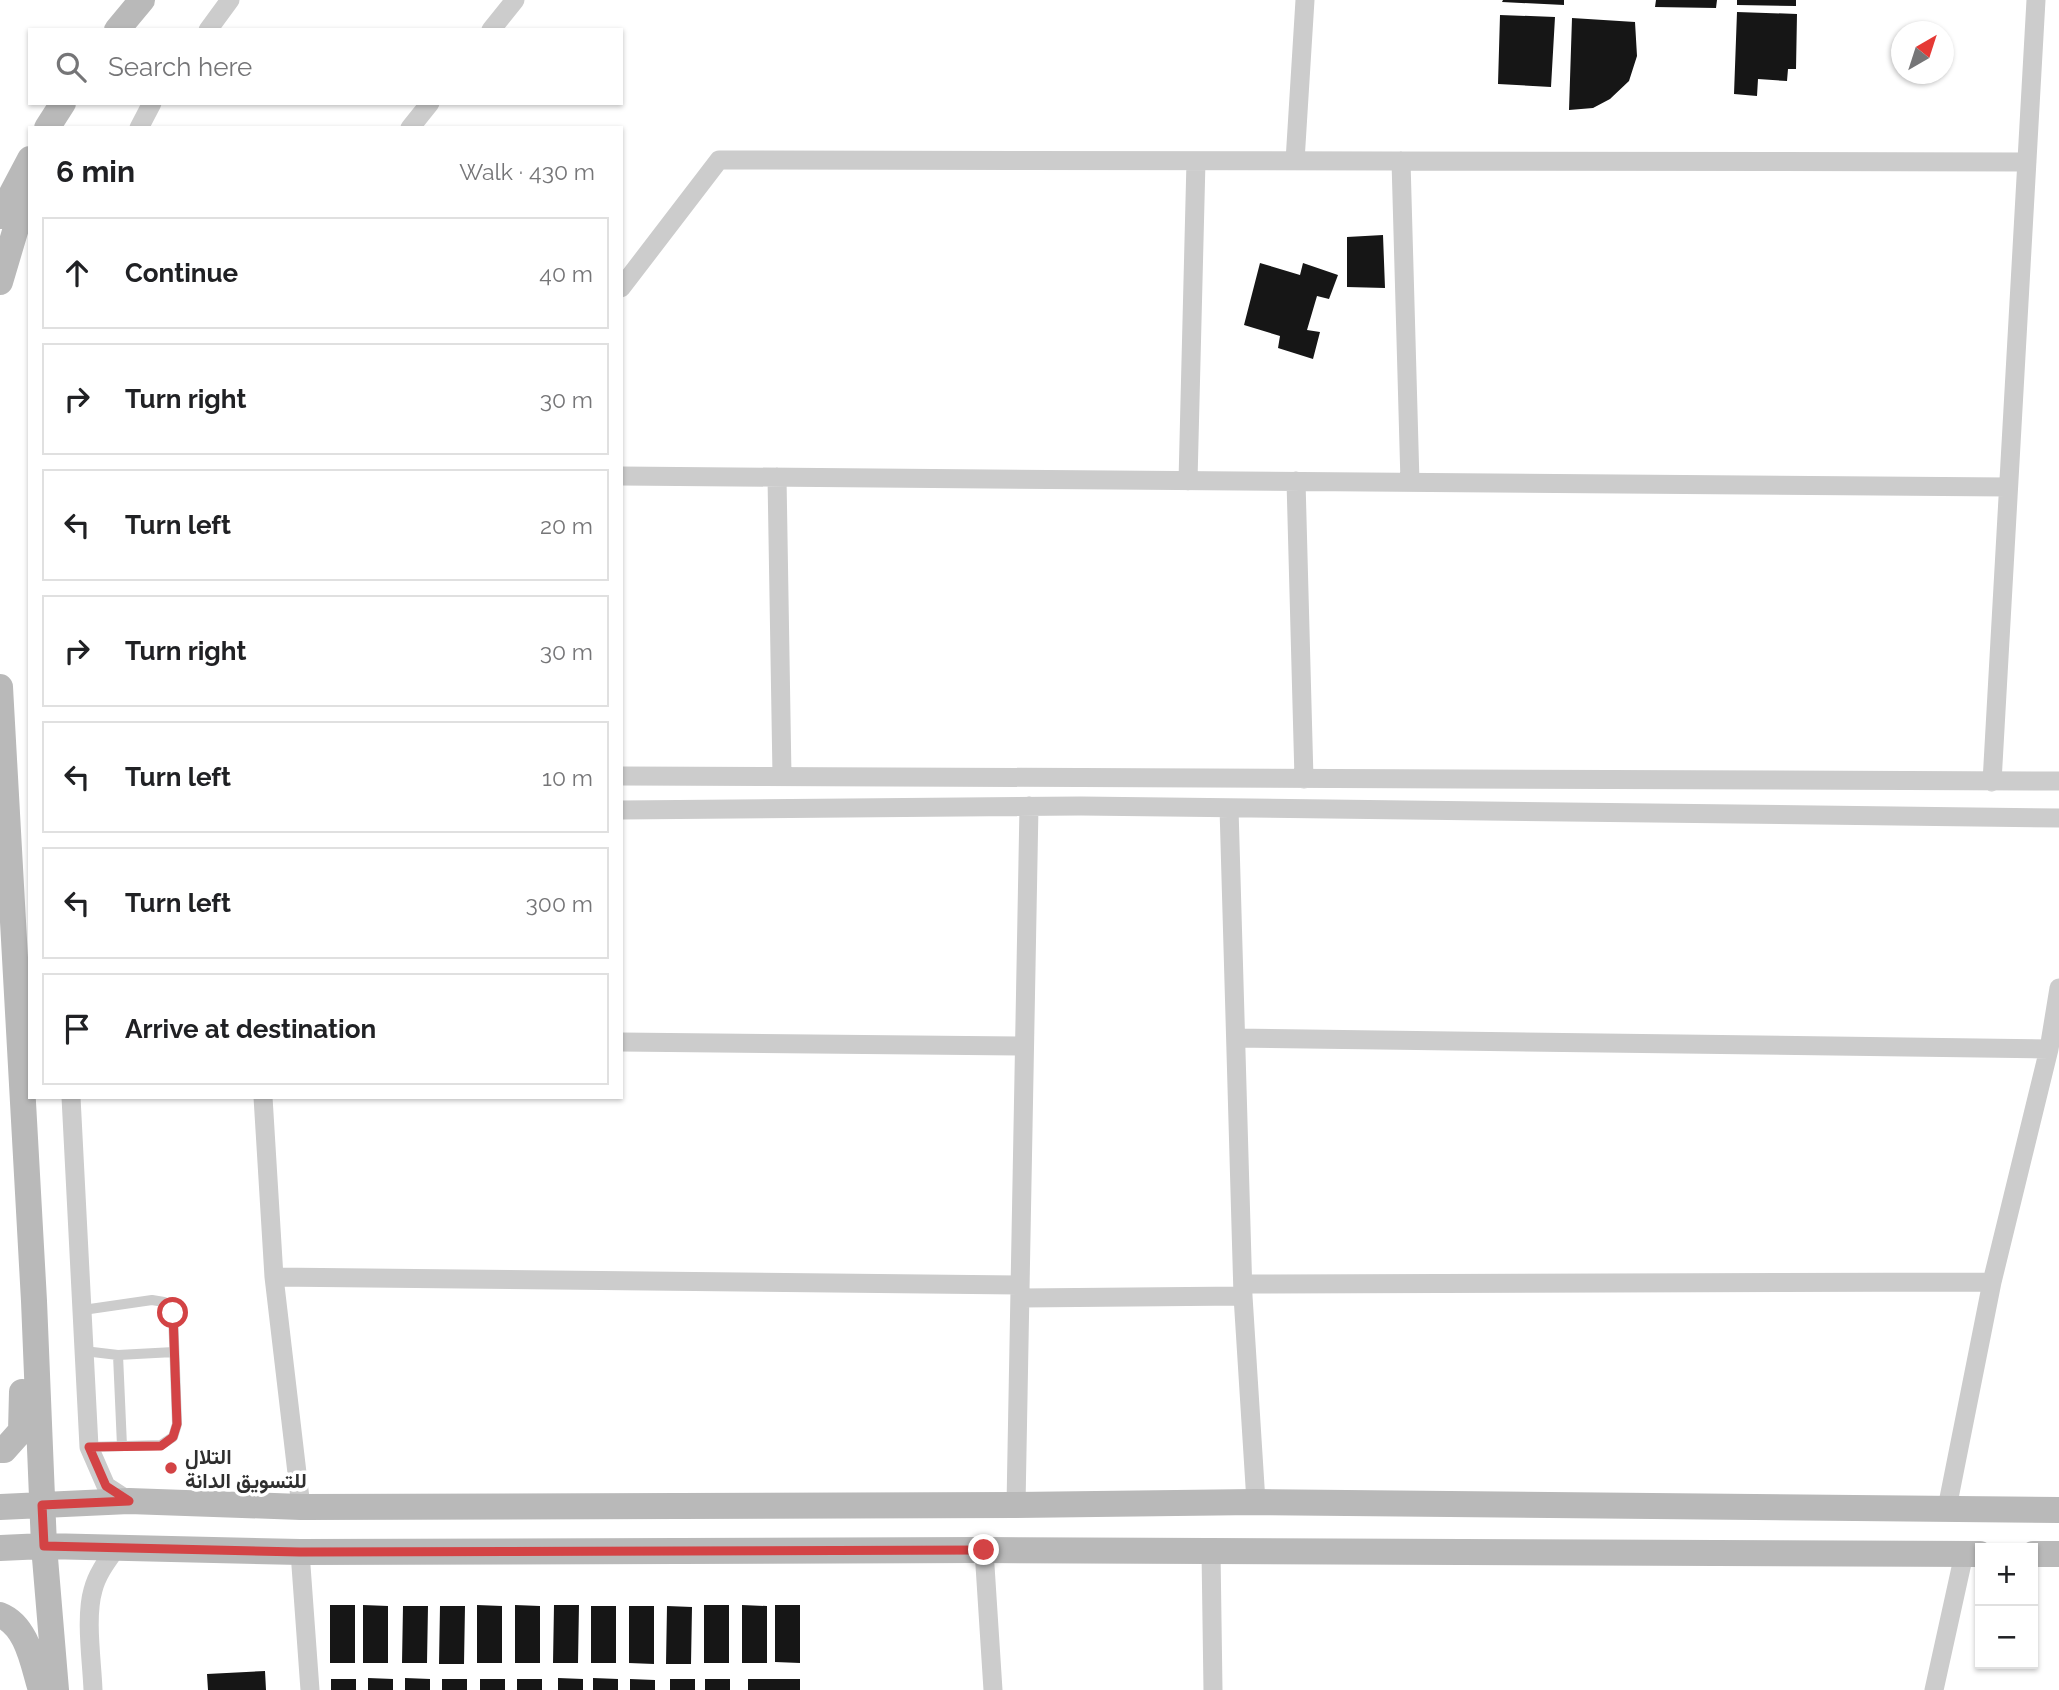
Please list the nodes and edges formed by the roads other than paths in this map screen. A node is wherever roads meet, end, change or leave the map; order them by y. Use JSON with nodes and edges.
{"nodes":[{"id":1,"x":142,"y":0,"type":"edge"},
{"id":2,"x":230,"y":0,"type":"edge"},
{"id":3,"x":516,"y":0,"type":"edge"},
{"id":4,"x":1305,"y":0,"type":"edge"},
{"id":5,"x":2036,"y":0,"type":"edge"},
{"id":6,"x":119,"y":28,"type":"edge"},
{"id":7,"x":209,"y":28,"type":"edge"},
{"id":8,"x":493,"y":28,"type":"edge"},
{"id":9,"x":62,"y":105,"type":"edge"},
{"id":10,"x":151,"y":105,"type":"edge"},
{"id":11,"x":428,"y":105,"type":"edge"},
{"id":12,"x":48,"y":126,"type":"edge"},
{"id":13,"x":140,"y":126,"type":"edge"},
{"id":14,"x":412,"y":126,"type":"edge"},
{"id":15,"x":1196,"y":161,"type":"junction"},
{"id":16,"x":1295,"y":161,"type":"junction"},
{"id":17,"x":1401,"y":161,"type":"junction"},
{"id":18,"x":2027,"y":162,"type":"junction"},
{"id":19,"x":28,"y":163,"type":"edge"},
{"id":20,"x":28,"y":188,"type":"edge"},
{"id":21,"x":0,"y":216,"type":"edge"},
{"id":22,"x":0,"y":282,"type":"edge"},
{"id":23,"x":623,"y":285,"type":"edge"},
{"id":24,"x":623,"y":476,"type":"edge"},
{"id":25,"x":777,"y":477,"type":"junction"},
{"id":26,"x":1188,"y":481,"type":"junction"},
{"id":27,"x":1296,"y":481,"type":"junction"},
{"id":28,"x":1410,"y":482,"type":"junction"},
{"id":29,"x":2008,"y":487,"type":"junction"},
{"id":30,"x":0,"y":687,"type":"edge"},
{"id":31,"x":623,"y":776,"type":"edge"},
{"id":32,"x":782,"y":776,"type":"junction"},
{"id":33,"x":1304,"y":779,"type":"junction"},
{"id":34,"x":2059,"y":781,"type":"edge"},
{"id":35,"x":1992,"y":782,"type":"junction"},
{"id":36,"x":1029,"y":806,"type":"junction"},
{"id":37,"x":1230,"y":808,"type":"junction"},
{"id":38,"x":623,"y":810,"type":"edge"},
{"id":39,"x":2059,"y":818,"type":"edge"},
{"id":40,"x":2059,"y":988,"type":"edge"},
{"id":41,"x":1236,"y":1038,"type":"junction"},
{"id":42,"x":623,"y":1042,"type":"edge"},
{"id":43,"x":1024,"y":1046,"type":"junction"},
{"id":44,"x":2049,"y":1049,"type":"junction"},
{"id":45,"x":71,"y":1099,"type":"edge"},
{"id":46,"x":263,"y":1099,"type":"edge"},
{"id":47,"x":274,"y":1277,"type":"junction"},
{"id":48,"x":1992,"y":1282,"type":"junction"},
{"id":49,"x":1243,"y":1290,"type":"junction"},
{"id":50,"x":1021,"y":1292,"type":"junction"},
{"id":51,"x":34,"y":1301,"type":"junction"},
{"id":52,"x":83,"y":1310,"type":"junction"},
{"id":53,"x":84,"y":1352,"type":"junction"},
{"id":54,"x":174,"y":1352,"type":"junction"},
{"id":55,"x":118,"y":1354,"type":"junction"},
{"id":56,"x":122,"y":1446,"type":"junction"},
{"id":57,"x":89,"y":1447,"type":"junction"},
{"id":58,"x":0,"y":1450,"type":"edge"},
{"id":59,"x":129,"y":1501,"type":"junction"},
{"id":60,"x":1256,"y":1502,"type":"junction"},
{"id":61,"x":42,"y":1505,"type":"junction"},
{"id":62,"x":1016,"y":1505,"type":"junction"},
{"id":63,"x":0,"y":1507,"type":"edge"},
{"id":64,"x":301,"y":1507,"type":"junction"},
{"id":65,"x":1947,"y":1508,"type":"junction"},
{"id":66,"x":2059,"y":1510,"type":"edge"},
{"id":67,"x":44,"y":1546,"type":"junction"},
{"id":68,"x":117,"y":1547,"type":"junction"},
{"id":69,"x":0,"y":1548,"type":"edge"},
{"id":70,"x":984,"y":1550,"type":"junction"},
{"id":71,"x":1211,"y":1551,"type":"junction"},
{"id":72,"x":300,"y":1552,"type":"junction"},
{"id":73,"x":1972,"y":1554,"type":"edge"},
{"id":74,"x":2038,"y":1554,"type":"edge"},
{"id":75,"x":2059,"y":1554,"type":"edge"},
{"id":76,"x":0,"y":1615,"type":"edge"},
{"id":77,"x":41,"y":1690,"type":"edge"},
{"id":78,"x":56,"y":1690,"type":"edge"},
{"id":79,"x":93,"y":1690,"type":"edge"},
{"id":80,"x":310,"y":1690,"type":"edge"},
{"id":81,"x":993,"y":1690,"type":"edge"},
{"id":82,"x":1213,"y":1690,"type":"edge"},
{"id":83,"x":1934,"y":1690,"type":"edge"}],
"edges":[{"from":1,"to":6,"type":"street"},
{"from":2,"to":7,"type":"street"},
{"from":3,"to":8,"type":"street"},
{"from":4,"to":16,"type":"street"},
{"from":5,"to":18,"type":"street"},
{"from":9,"to":12,"type":"street"},
{"from":10,"to":13,"type":"street"},
{"from":11,"to":14,"type":"street"},
{"from":15,"to":16,"type":"street"},
{"from":15,"to":23,"type":"street"},
{"from":15,"to":26,"type":"street"},
{"from":16,"to":17,"type":"street"},
{"from":17,"to":18,"type":"street"},
{"from":17,"to":28,"type":"street"},
{"from":18,"to":29,"type":"street"},
{"from":19,"to":21,"type":"street"},
{"from":20,"to":22,"type":"street"},
{"from":24,"to":25,"type":"street"},
{"from":25,"to":26,"type":"street"},
{"from":25,"to":32,"type":"street"},
{"from":26,"to":27,"type":"street"},
{"from":27,"to":28,"type":"street"},
{"from":27,"to":33,"type":"street"},
{"from":28,"to":29,"type":"street"},
{"from":29,"to":35,"type":"street"},
{"from":30,"to":51,"type":"street"},
{"from":31,"to":32,"type":"street"},
{"from":32,"to":33,"type":"street"},
{"from":33,"to":35,"type":"street"},
{"from":34,"to":35,"type":"street"},
{"from":36,"to":37,"type":"street"},
{"from":36,"to":38,"type":"street"},
{"from":36,"to":43,"type":"street"},
{"from":37,"to":39,"type":"street"},
{"from":37,"to":41,"type":"street"},
{"from":40,"to":44,"type":"street"},
{"from":41,"to":44,"type":"street"},
{"from":41,"to":49,"type":"street"},
{"from":42,"to":43,"type":"street"},
{"from":43,"to":50,"type":"street"},
{"from":44,"to":48,"type":"street"},
{"from":45,"to":52,"type":"street"},
{"from":46,"to":47,"type":"street"},
{"from":47,"to":50,"type":"street"},
{"from":47,"to":64,"type":"street"},
{"from":48,"to":49,"type":"street"},
{"from":48,"to":65,"type":"street"},
{"from":49,"to":50,"type":"street"},
{"from":49,"to":60,"type":"street"},
{"from":50,"to":62,"type":"street"},
{"from":51,"to":58,"type":"street"},
{"from":51,"to":61,"type":"street"},
{"from":52,"to":53,"type":"street"},
{"from":52,"to":54,"type":"lane"},
{"from":53,"to":55,"type":"lane"},
{"from":53,"to":57,"type":"street"},
{"from":54,"to":55,"type":"lane"},
{"from":54,"to":56,"type":"lane"},
{"from":55,"to":56,"type":"lane"},
{"from":56,"to":57,"type":"lane"},
{"from":57,"to":59,"type":"street"},
{"from":59,"to":61,"type":"street"},
{"from":59,"to":64,"type":"street"},
{"from":60,"to":62,"type":"street"},
{"from":60,"to":65,"type":"street"},
{"from":61,"to":63,"type":"street"},
{"from":61,"to":67,"type":"street"},
{"from":62,"to":64,"type":"street"},
{"from":65,"to":66,"type":"street"},
{"from":67,"to":68,"type":"street"},
{"from":67,"to":69,"type":"street"},
{"from":67,"to":78,"type":"street"},
{"from":68,"to":72,"type":"street"},
{"from":68,"to":79,"type":"street"},
{"from":70,"to":71,"type":"street"},
{"from":70,"to":72,"type":"street"},
{"from":70,"to":81,"type":"street"},
{"from":71,"to":73,"type":"street"},
{"from":71,"to":82,"type":"street"},
{"from":72,"to":80,"type":"street"},
{"from":73,"to":83,"type":"street"},
{"from":74,"to":75,"type":"street"},
{"from":76,"to":77,"type":"street"}]}
